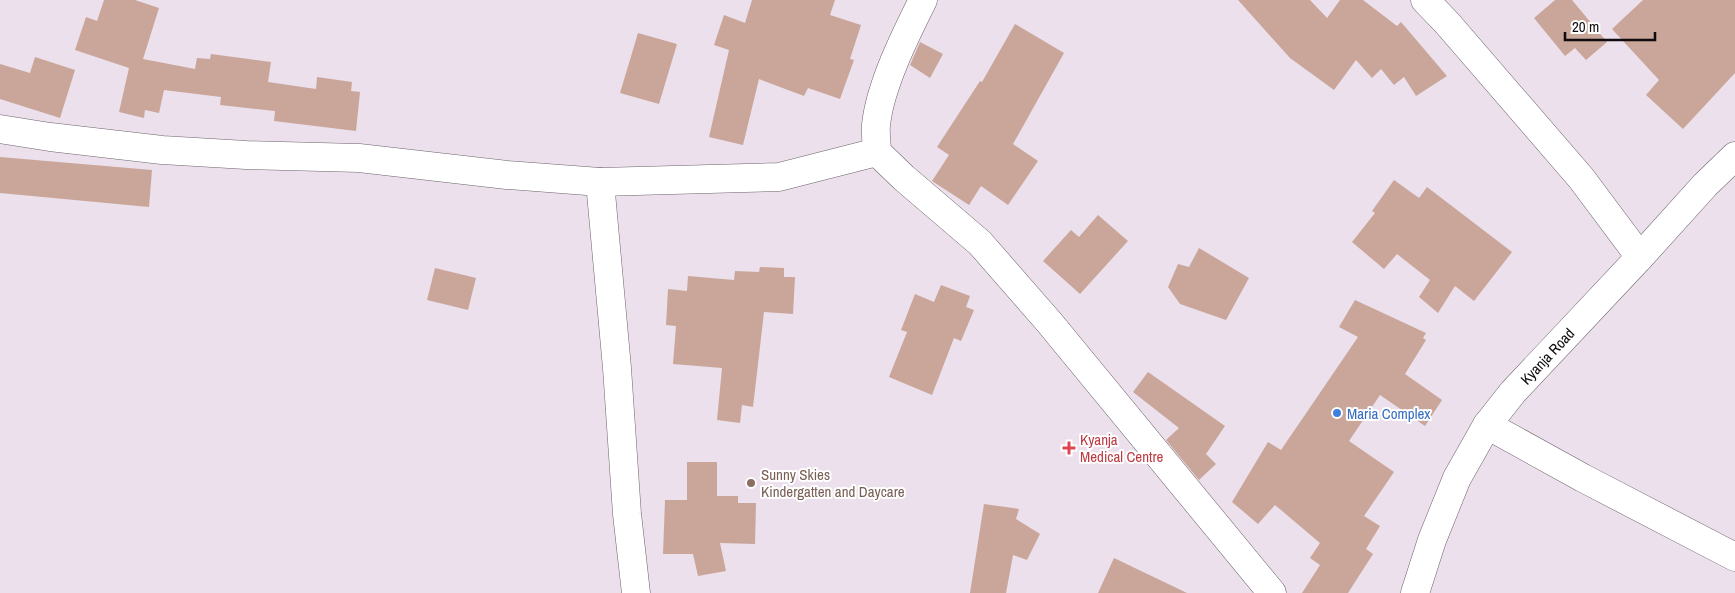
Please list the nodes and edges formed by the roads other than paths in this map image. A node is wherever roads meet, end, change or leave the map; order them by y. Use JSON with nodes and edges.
{"nodes":[{"id":1,"x":923,"y":0,"type":"edge"},
{"id":2,"x":1425,"y":0,"type":"edge"},
{"id":3,"x":0,"y":129,"type":"edge"},
{"id":4,"x":877,"y":152,"type":"junction"},
{"id":5,"x":1735,"y":156,"type":"edge"},
{"id":6,"x":600,"y":182,"type":"junction"},
{"id":7,"x":1640,"y":258,"type":"junction"},
{"id":8,"x":1487,"y":425,"type":"junction"},
{"id":9,"x":1735,"y":557,"type":"edge"},
{"id":10,"x":636,"y":593,"type":"edge"},
{"id":11,"x":1272,"y":593,"type":"edge"},
{"id":12,"x":1416,"y":593,"type":"edge"}],
"edges":[{"from":1,"to":4,"type":"street"},
{"from":2,"to":7,"type":"street"},
{"from":3,"to":6,"type":"street"},
{"from":4,"to":6,"type":"street"},
{"from":4,"to":11,"type":"street"},
{"from":5,"to":7,"type":"street","name":"Kyanja Road"},
{"from":6,"to":10,"type":"street"},
{"from":7,"to":8,"type":"street","name":"Kyanja Road"},
{"from":8,"to":9,"type":"street"},
{"from":8,"to":12,"type":"street","name":"Kyanja Road"}]}
